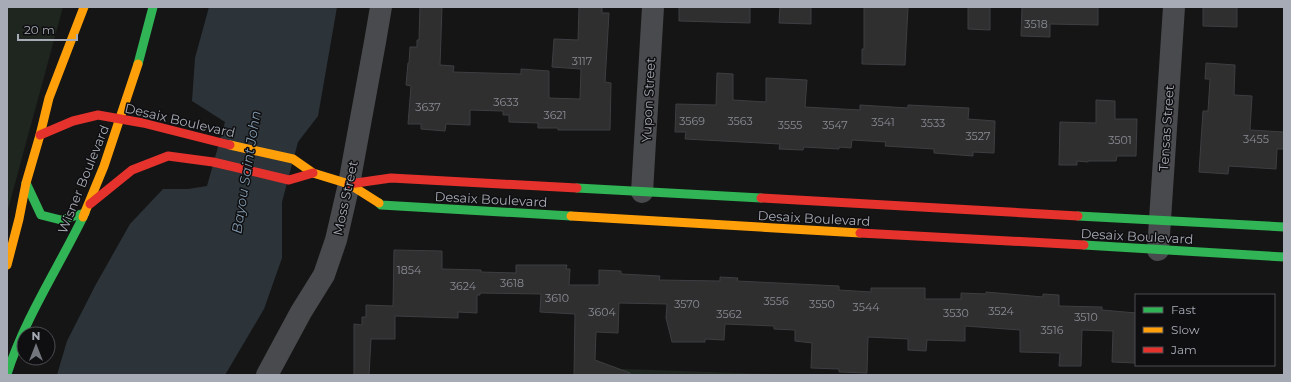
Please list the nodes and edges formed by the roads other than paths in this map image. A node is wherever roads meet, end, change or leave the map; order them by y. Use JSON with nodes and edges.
{"nodes":[{"id":1,"x":84,"y":7,"type":"edge"},
{"id":2,"x":153,"y":7,"type":"edge"},
{"id":3,"x":380,"y":7,"type":"edge"},
{"id":4,"x":654,"y":7,"type":"edge"},
{"id":5,"x":1174,"y":7,"type":"edge"},
{"id":6,"x":120,"y":119,"type":"junction"},
{"id":7,"x":40,"y":135,"type":"junction"},
{"id":8,"x":313,"y":173,"type":"junction"},
{"id":9,"x":26,"y":183,"type":"junction"},
{"id":10,"x":349,"y":184,"type":"junction"},
{"id":11,"x":642,"y":196,"type":"junction"},
{"id":12,"x":87,"y":209,"type":"junction"},
{"id":13,"x":1160,"y":220,"type":"junction"},
{"id":14,"x":1284,"y":227,"type":"edge"},
{"id":15,"x":1158,"y":250,"type":"junction"},
{"id":16,"x":1284,"y":257,"type":"edge"},
{"id":17,"x":7,"y":265,"type":"edge"},
{"id":18,"x":7,"y":374,"type":"edge"},
{"id":19,"x":267,"y":375,"type":"edge"}],
"edges":[{"from":1,"to":7,"type":"street"},
{"from":2,"to":6,"type":"street","name":"Wisner Boulevard"},
{"from":3,"to":10,"type":"street","name":"Moss Street"},
{"from":4,"to":11,"type":"street","name":"Yupon Street"},
{"from":5,"to":13,"type":"street","name":"Tensas Street"},
{"from":6,"to":7,"type":"street","name":"Desaix Boulevard"},
{"from":6,"to":8,"type":"street","name":"Desaix Boulevard"},
{"from":6,"to":12,"type":"street","name":"Wisner Boulevard"},
{"from":7,"to":9,"type":"street"},
{"from":8,"to":10,"type":"street","name":"Desaix Boulevard"},
{"from":8,"to":12,"type":"street"},
{"from":9,"to":12,"type":"street"},
{"from":9,"to":17,"type":"street"},
{"from":10,"to":11,"type":"street","name":"Desaix Boulevard"},
{"from":10,"to":15,"type":"street","name":"Desaix Boulevard"},
{"from":10,"to":19,"type":"street","name":"Moss Street"},
{"from":11,"to":13,"type":"street","name":"Desaix Boulevard"},
{"from":12,"to":18,"type":"street","name":"Wisner Boulevard"},
{"from":13,"to":14,"type":"street","name":"Desaix Boulevard"},
{"from":13,"to":15,"type":"street","name":"Tensas Street"},
{"from":15,"to":16,"type":"street","name":"Desaix Boulevard"}]}
